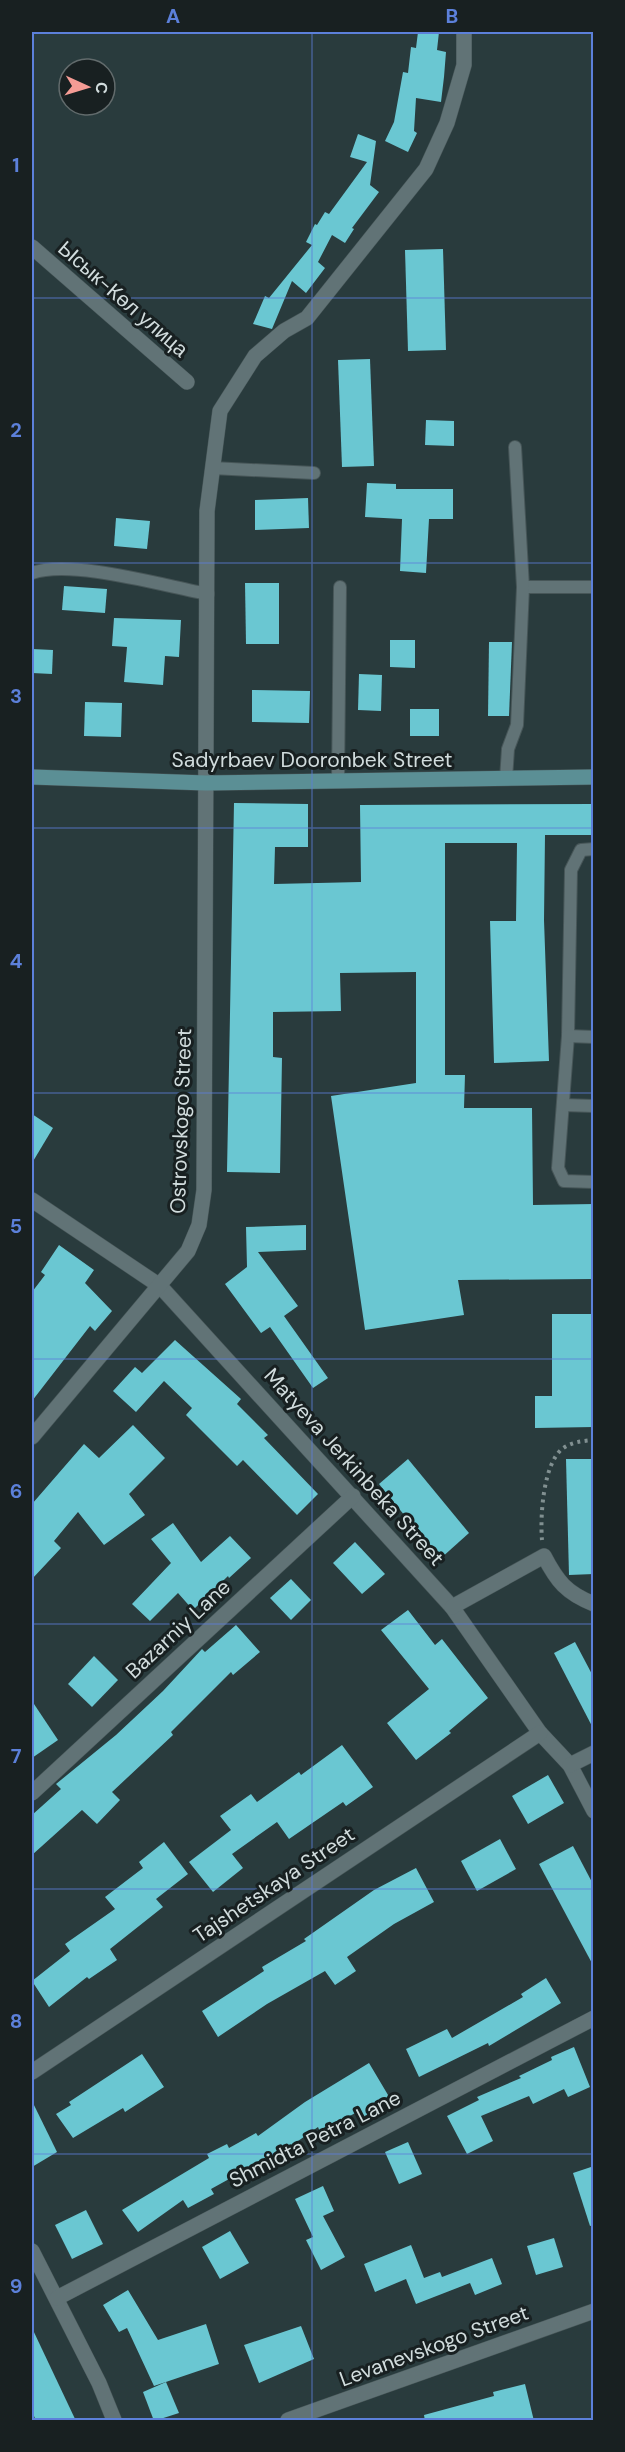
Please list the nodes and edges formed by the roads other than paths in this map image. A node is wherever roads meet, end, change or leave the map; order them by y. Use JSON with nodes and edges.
{"nodes":[{"id":1,"x":464,"y":32,"type":"edge"},
{"id":2,"x":32,"y":247,"type":"edge"},
{"id":3,"x":187,"y":382,"type":"dead end"},
{"id":4,"x":515,"y":447,"type":"dead end"},
{"id":5,"x":212,"y":468,"type":"junction"},
{"id":6,"x":314,"y":473,"type":"dead end"},
{"id":7,"x":32,"y":573,"type":"edge"},
{"id":8,"x":340,"y":587,"type":"dead end"},
{"id":9,"x":523,"y":587,"type":"junction"},
{"id":10,"x":594,"y":587,"type":"edge"},
{"id":11,"x":208,"y":594,"type":"junction"},
{"id":12,"x":32,"y":777,"type":"edge"},
{"id":13,"x":594,"y":777,"type":"edge"},
{"id":14,"x":506,"y":779,"type":"junction"},
{"id":15,"x":338,"y":782,"type":"junction"},
{"id":16,"x":206,"y":783,"type":"junction"},
{"id":17,"x":594,"y":849,"type":"edge"},
{"id":18,"x":568,"y":1036,"type":"junction"},
{"id":19,"x":594,"y":1037,"type":"edge"},
{"id":20,"x":563,"y":1105,"type":"junction"},
{"id":21,"x":594,"y":1106,"type":"edge"},
{"id":22,"x":594,"y":1182,"type":"edge"},
{"id":23,"x":32,"y":1200,"type":"edge"},
{"id":24,"x":160,"y":1286,"type":"junction"},
{"id":25,"x":32,"y":1437,"type":"edge"},
{"id":26,"x":353,"y":1496,"type":"junction"},
{"id":27,"x":594,"y":1604,"type":"edge"},
{"id":28,"x":452,"y":1607,"type":"junction"},
{"id":29,"x":540,"y":1733,"type":"junction"},
{"id":30,"x":594,"y":1753,"type":"edge"},
{"id":31,"x":570,"y":1765,"type":"junction"},
{"id":32,"x":32,"y":1793,"type":"edge"},
{"id":33,"x":594,"y":1811,"type":"edge"},
{"id":34,"x":594,"y":2018,"type":"edge"},
{"id":35,"x":32,"y":2072,"type":"edge"},
{"id":36,"x":32,"y":2251,"type":"edge"},
{"id":37,"x":57,"y":2298,"type":"junction"},
{"id":38,"x":594,"y":2311,"type":"edge"},
{"id":39,"x":114,"y":2421,"type":"edge"},
{"id":40,"x":288,"y":2421,"type":"edge"}],
"edges":[{"from":1,"to":5,"type":"street","name":"Ostrovskogo Street"},
{"from":2,"to":3,"type":"street","name":"Ысык-Көл улица"},
{"from":4,"to":9,"type":"lane"},
{"from":5,"to":6,"type":"lane"},
{"from":5,"to":11,"type":"street","name":"Ostrovskogo Street"},
{"from":7,"to":11,"type":"lane"},
{"from":8,"to":15,"type":"lane"},
{"from":9,"to":10,"type":"lane"},
{"from":9,"to":14,"type":"lane"},
{"from":11,"to":16,"type":"street","name":"Ostrovskogo Street"},
{"from":12,"to":16,"type":"main road","name":"Sadyrbaev Dooronbek Street"},
{"from":13,"to":14,"type":"main road","name":"Sadyrbaev Dooronbek Street"},
{"from":14,"to":15,"type":"main road","name":"Sadyrbaev Dooronbek Street"},
{"from":15,"to":16,"type":"main road","name":"Sadyrbaev Dooronbek Street"},
{"from":16,"to":24,"type":"street","name":"Ostrovskogo Street"},
{"from":17,"to":18,"type":"lane"},
{"from":18,"to":19,"type":"lane"},
{"from":18,"to":20,"type":"lane"},
{"from":20,"to":21,"type":"lane"},
{"from":20,"to":22,"type":"lane"},
{"from":23,"to":24,"type":"street","name":"Matyeva Jerkinbeka Street"},
{"from":24,"to":25,"type":"street","name":"Ostrovskogo Street"},
{"from":24,"to":26,"type":"street","name":"Matyeva Jerkinbeka Street"},
{"from":26,"to":28,"type":"street","name":"Matyeva Jerkinbeka Street"},
{"from":26,"to":32,"type":"street","name":"Bazarniy Lane"},
{"from":27,"to":28,"type":"street"},
{"from":28,"to":29,"type":"street","name":"Matyeva Jerkinbeka Street"},
{"from":29,"to":31,"type":"street","name":"Matyeva Jerkinbeka Street"},
{"from":29,"to":35,"type":"street","name":"Tajshetskaya Street"},
{"from":30,"to":31,"type":"street"},
{"from":31,"to":33,"type":"street","name":"Matyeva Jerkinbeka Street"},
{"from":34,"to":37,"type":"street","name":"Shmidta Petra Lane"},
{"from":36,"to":37,"type":"street"},
{"from":37,"to":39,"type":"street"},
{"from":38,"to":40,"type":"street","name":"Levanevskogo Street"}]}
